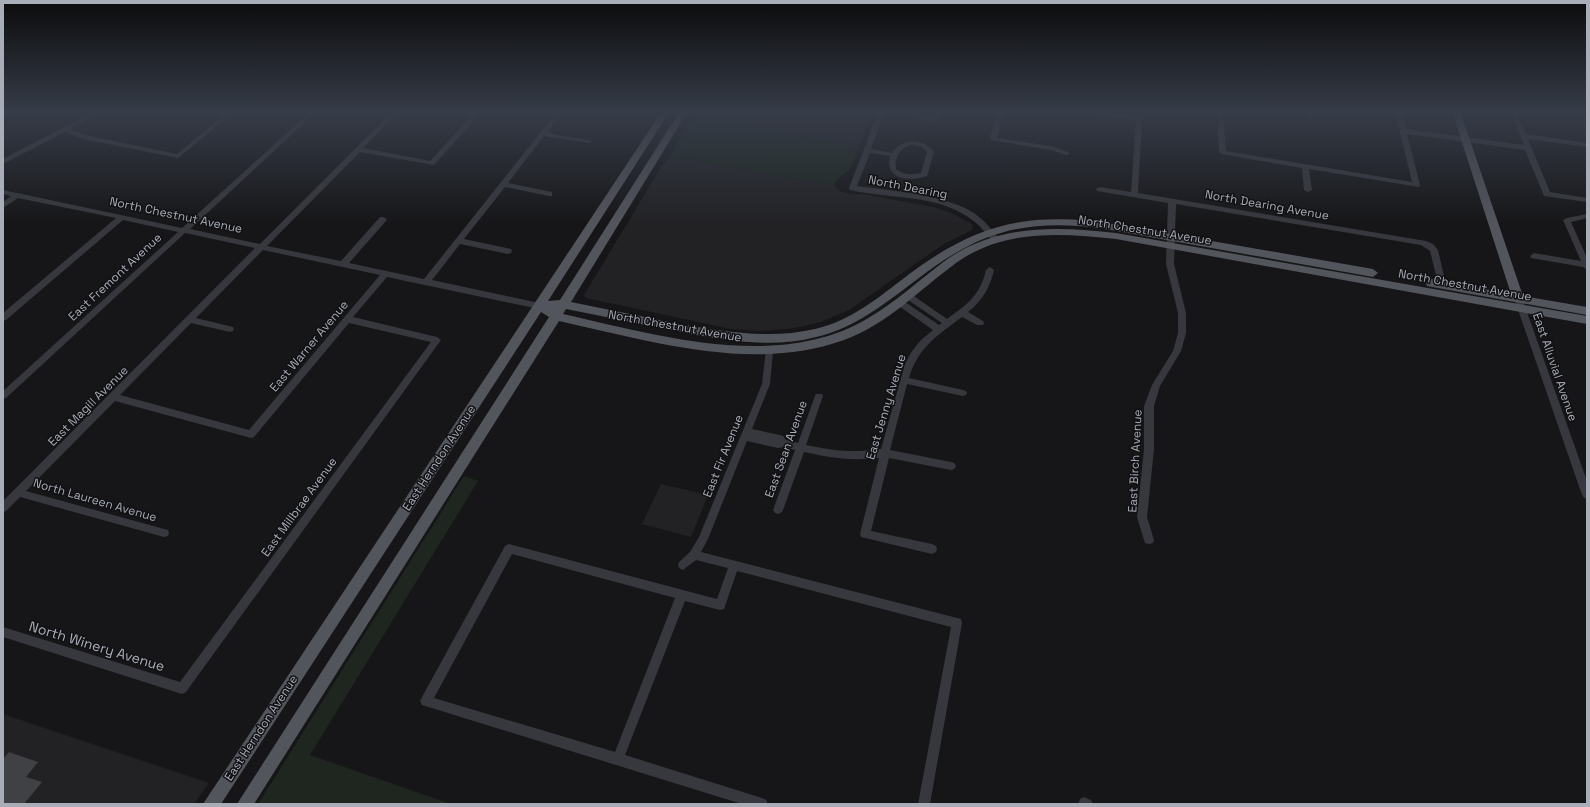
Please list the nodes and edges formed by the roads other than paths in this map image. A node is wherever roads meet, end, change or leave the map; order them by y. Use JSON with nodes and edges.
{"nodes":[{"id":1,"x":28,"y":149,"type":"edge"},
{"id":2,"x":141,"y":149,"type":"edge"},
{"id":3,"x":187,"y":149,"type":"edge"},
{"id":4,"x":273,"y":149,"type":"edge"},
{"id":5,"x":357,"y":149,"type":"joint"},
{"id":6,"x":445,"y":149,"type":"edge"},
{"id":7,"x":531,"y":149,"type":"edge"},
{"id":8,"x":641,"y":149,"type":"edge"},
{"id":9,"x":661,"y":149,"type":"edge"},
{"id":10,"x":897,"y":149,"type":"edge"},
{"id":11,"x":929,"y":149,"type":"edge"},
{"id":12,"x":1053,"y":149,"type":"edge"},
{"id":13,"x":1137,"y":149,"type":"edge"},
{"id":14,"x":1222,"y":149,"type":"edge"},
{"id":15,"x":1407,"y":149,"type":"edge"},
{"id":16,"x":1468,"y":149,"type":"edge"},
{"id":17,"x":1516,"y":149,"type":"edge"},
{"id":18,"x":867,"y":150,"type":"joint"},
{"id":19,"x":1529,"y":150,"type":"joint"},
{"id":20,"x":1067,"y":153,"type":"dead end"},
{"id":21,"x":894,"y":155,"type":"junction"},
{"id":22,"x":3,"y":162,"type":"edge"},
{"id":23,"x":1305,"y":167,"type":"junction"},
{"id":24,"x":503,"y":184,"type":"junction"},
{"id":25,"x":1100,"y":189,"type":"dead end"},
{"id":26,"x":1308,"y":190,"type":"dead end"},
{"id":27,"x":3,"y":192,"type":"edge"},
{"id":28,"x":549,"y":194,"type":"dead end"},
{"id":29,"x":1134,"y":194,"type":"junction"},
{"id":30,"x":17,"y":196,"type":"junction"},
{"id":31,"x":1587,"y":200,"type":"edge"},
{"id":32,"x":1172,"y":201,"type":"junction"},
{"id":33,"x":3,"y":206,"type":"edge"},
{"id":34,"x":1587,"y":216,"type":"edge"},
{"id":35,"x":122,"y":217,"type":"junction"},
{"id":36,"x":383,"y":219,"type":"dead end"},
{"id":37,"x":184,"y":230,"type":"junction"},
{"id":38,"x":992,"y":235,"type":"junction"},
{"id":39,"x":459,"y":241,"type":"junction"},
{"id":40,"x":1170,"y":241,"type":"junction"},
{"id":41,"x":262,"y":247,"type":"junction"},
{"id":42,"x":508,"y":251,"type":"dead end"},
{"id":43,"x":1534,"y":256,"type":"dead end"},
{"id":44,"x":343,"y":264,"type":"junction"},
{"id":45,"x":1586,"y":266,"type":"edge"},
{"id":46,"x":990,"y":270,"type":"dead end"},
{"id":47,"x":386,"y":273,"type":"junction"},
{"id":48,"x":427,"y":282,"type":"junction"},
{"id":49,"x":1442,"y":285,"type":"junction"},
{"id":50,"x":903,"y":299,"type":"junction"},
{"id":51,"x":879,"y":302,"type":"junction"},
{"id":52,"x":1520,"y":303,"type":"junction"},
{"id":53,"x":564,"y":304,"type":"junction"},
{"id":54,"x":539,"y":306,"type":"junction"},
{"id":55,"x":1587,"y":311,"type":"edge"},
{"id":56,"x":962,"y":313,"type":"junction"},
{"id":57,"x":556,"y":316,"type":"junction"},
{"id":58,"x":3,"y":318,"type":"edge"},
{"id":59,"x":346,"y":319,"type":"junction"},
{"id":60,"x":190,"y":320,"type":"junction"},
{"id":61,"x":1587,"y":320,"type":"edge"},
{"id":62,"x":946,"y":322,"type":"junction"},
{"id":63,"x":980,"y":323,"type":"dead end"},
{"id":64,"x":230,"y":329,"type":"dead end"},
{"id":65,"x":938,"y":329,"type":"junction"},
{"id":66,"x":774,"y":340,"type":"junction"},
{"id":67,"x":710,"y":348,"type":"junction"},
{"id":68,"x":769,"y":351,"type":"junction"},
{"id":69,"x":904,"y":380,"type":"junction"},
{"id":70,"x":963,"y":393,"type":"dead end"},
{"id":71,"x":3,"y":396,"type":"edge"},
{"id":72,"x":819,"y":396,"type":"dead end"},
{"id":73,"x":114,"y":397,"type":"junction"},
{"id":74,"x":746,"y":434,"type":"junction"},
{"id":75,"x":800,"y":448,"type":"junction"},
{"id":76,"x":884,"y":453,"type":"junction"},
{"id":77,"x":951,"y":466,"type":"dead end"},
{"id":78,"x":19,"y":492,"type":"junction"},
{"id":79,"x":1587,"y":495,"type":"edge"},
{"id":80,"x":3,"y":508,"type":"edge"},
{"id":81,"x":778,"y":510,"type":"dead end"},
{"id":82,"x":164,"y":533,"type":"dead end"},
{"id":83,"x":1150,"y":540,"type":"dead end"},
{"id":84,"x":932,"y":549,"type":"dead end"},
{"id":85,"x":694,"y":554,"type":"junction"},
{"id":86,"x":683,"y":565,"type":"dead end"},
{"id":87,"x":734,"y":565,"type":"junction"},
{"id":88,"x":682,"y":595,"type":"junction"},
{"id":89,"x":3,"y":632,"type":"edge"},
{"id":90,"x":182,"y":688,"type":"joint"},
{"id":91,"x":618,"y":759,"type":"junction"},
{"id":92,"x":211,"y":804,"type":"edge"},
{"id":93,"x":245,"y":804,"type":"edge"},
{"id":94,"x":762,"y":804,"type":"edge"},
{"id":95,"x":924,"y":804,"type":"edge"}],
"edges":[{"from":1,"to":22,"type":"street"},
{"from":2,"to":3,"type":"street"},
{"from":4,"to":37,"type":"street","name":"East Fremont Avenue"},
{"from":5,"to":6,"type":"street"},
{"from":5,"to":41,"type":"street","name":"East Magill Avenue"},
{"from":7,"to":24,"type":"street"},
{"from":8,"to":54,"type":"main road","name":"East Herndon Avenue"},
{"from":9,"to":53,"type":"main road","name":"East Herndon Avenue"},
{"from":10,"to":21,"type":"street"},
{"from":11,"to":21,"type":"street"},
{"from":12,"to":20,"type":"street"},
{"from":13,"to":29,"type":"street"},
{"from":14,"to":23,"type":"street"},
{"from":15,"to":23,"type":"street"},
{"from":16,"to":52,"type":"main road","name":"East Alluvial Avenue"},
{"from":17,"to":19,"type":"street"},
{"from":18,"to":21,"type":"street"},
{"from":18,"to":38,"type":"street","name":"North Dearing"},
{"from":19,"to":31,"type":"street"},
{"from":23,"to":26,"type":"street"},
{"from":24,"to":28,"type":"street"},
{"from":24,"to":39,"type":"street"},
{"from":25,"to":29,"type":"street","name":"North Dearing Avenue"},
{"from":27,"to":30,"type":"street","name":"North Chestnut Avenue"},
{"from":29,"to":32,"type":"street","name":"North Dearing Avenue"},
{"from":30,"to":33,"type":"street"},
{"from":30,"to":35,"type":"street","name":"North Chestnut Avenue"},
{"from":32,"to":40,"type":"street","name":"East Birch Avenue"},
{"from":32,"to":49,"type":"street","name":"North Dearing Avenue"},
{"from":34,"to":45,"type":"street"},
{"from":35,"to":37,"type":"street","name":"North Chestnut Avenue"},
{"from":35,"to":58,"type":"street"},
{"from":36,"to":44,"type":"street"},
{"from":37,"to":41,"type":"street","name":"North Chestnut Avenue"},
{"from":37,"to":71,"type":"street","name":"East Fremont Avenue"},
{"from":38,"to":40,"type":"main road","name":"North Chestnut Avenue"},
{"from":38,"to":50,"type":"main road","name":"North Chestnut Avenue"},
{"from":38,"to":51,"type":"main road","name":"North Chestnut Avenue"},
{"from":39,"to":42,"type":"street"},
{"from":39,"to":48,"type":"street"},
{"from":40,"to":49,"type":"main road","name":"North Chestnut Avenue"},
{"from":40,"to":52,"type":"main road","name":"North Chestnut Avenue"},
{"from":40,"to":83,"type":"street","name":"East Birch Avenue"},
{"from":41,"to":44,"type":"street","name":"North Chestnut Avenue"},
{"from":41,"to":60,"type":"street","name":"East Magill Avenue"},
{"from":43,"to":45,"type":"street"},
{"from":44,"to":47,"type":"street","name":"North Chestnut Avenue"},
{"from":46,"to":56,"type":"street","name":"East Jenny Avenue"},
{"from":47,"to":48,"type":"street","name":"North Chestnut Avenue"},
{"from":47,"to":59,"type":"street","name":"East Warner Avenue"},
{"from":48,"to":54,"type":"street","name":"North Chestnut Avenue"},
{"from":49,"to":52,"type":"main road","name":"North Chestnut Avenue"},
{"from":50,"to":62,"type":"street"},
{"from":50,"to":65,"type":"street"},
{"from":50,"to":68,"type":"main road","name":"North Chestnut Avenue"},
{"from":51,"to":66,"type":"main road","name":"North Chestnut Avenue"},
{"from":51,"to":68,"type":"main road"},
{"from":52,"to":55,"type":"main road","name":"North Chestnut Avenue"},
{"from":52,"to":61,"type":"main road","name":"North Chestnut Avenue"},
{"from":52,"to":79,"type":"street","name":"East Alluvial Avenue"},
{"from":53,"to":54,"type":"main road","name":"North Chestnut Avenue"},
{"from":53,"to":57,"type":"main road","name":"East Herndon Avenue"},
{"from":53,"to":66,"type":"main road","name":"North Chestnut Avenue"},
{"from":54,"to":57,"type":"main road","name":"North Chestnut Avenue"},
{"from":54,"to":92,"type":"main road","name":"East Herndon Avenue"},
{"from":56,"to":62,"type":"street","name":"East Jenny Avenue"},
{"from":56,"to":63,"type":"street"},
{"from":57,"to":67,"type":"main road","name":"North Chestnut Avenue"},
{"from":57,"to":93,"type":"main road","name":"East Herndon Avenue"},
{"from":59,"to":73,"type":"street","name":"East Warner Avenue"},
{"from":59,"to":90,"type":"street","name":"East Millbrae Avenue"},
{"from":60,"to":64,"type":"street"},
{"from":60,"to":73,"type":"street","name":"East Magill Avenue"},
{"from":62,"to":65,"type":"street","name":"East Jenny Avenue"},
{"from":65,"to":69,"type":"street","name":"East Jenny Avenue"},
{"from":66,"to":67,"type":"main road"},
{"from":67,"to":68,"type":"main road","name":"North Chestnut Avenue"},
{"from":68,"to":74,"type":"street","name":"East Fir Avenue"},
{"from":69,"to":70,"type":"street"},
{"from":69,"to":76,"type":"street","name":"East Jenny Avenue"},
{"from":72,"to":75,"type":"street","name":"East Sean Avenue"},
{"from":73,"to":78,"type":"street","name":"East Magill Avenue"},
{"from":74,"to":75,"type":"street"},
{"from":74,"to":85,"type":"street","name":"East Fir Avenue"},
{"from":75,"to":76,"type":"street"},
{"from":75,"to":81,"type":"street","name":"East Sean Avenue"},
{"from":76,"to":77,"type":"street"},
{"from":76,"to":84,"type":"street","name":"East Jenny Avenue"},
{"from":78,"to":80,"type":"street","name":"East Magill Avenue"},
{"from":78,"to":82,"type":"street","name":"North Laureen Avenue"},
{"from":85,"to":86,"type":"street","name":"East Fir Avenue"},
{"from":85,"to":87,"type":"street"},
{"from":87,"to":88,"type":"street"},
{"from":87,"to":95,"type":"street"},
{"from":88,"to":91,"type":"street"},
{"from":88,"to":91,"type":"street"},
{"from":89,"to":90,"type":"street","name":"North Winery Avenue"},
{"from":91,"to":94,"type":"street"}]}
